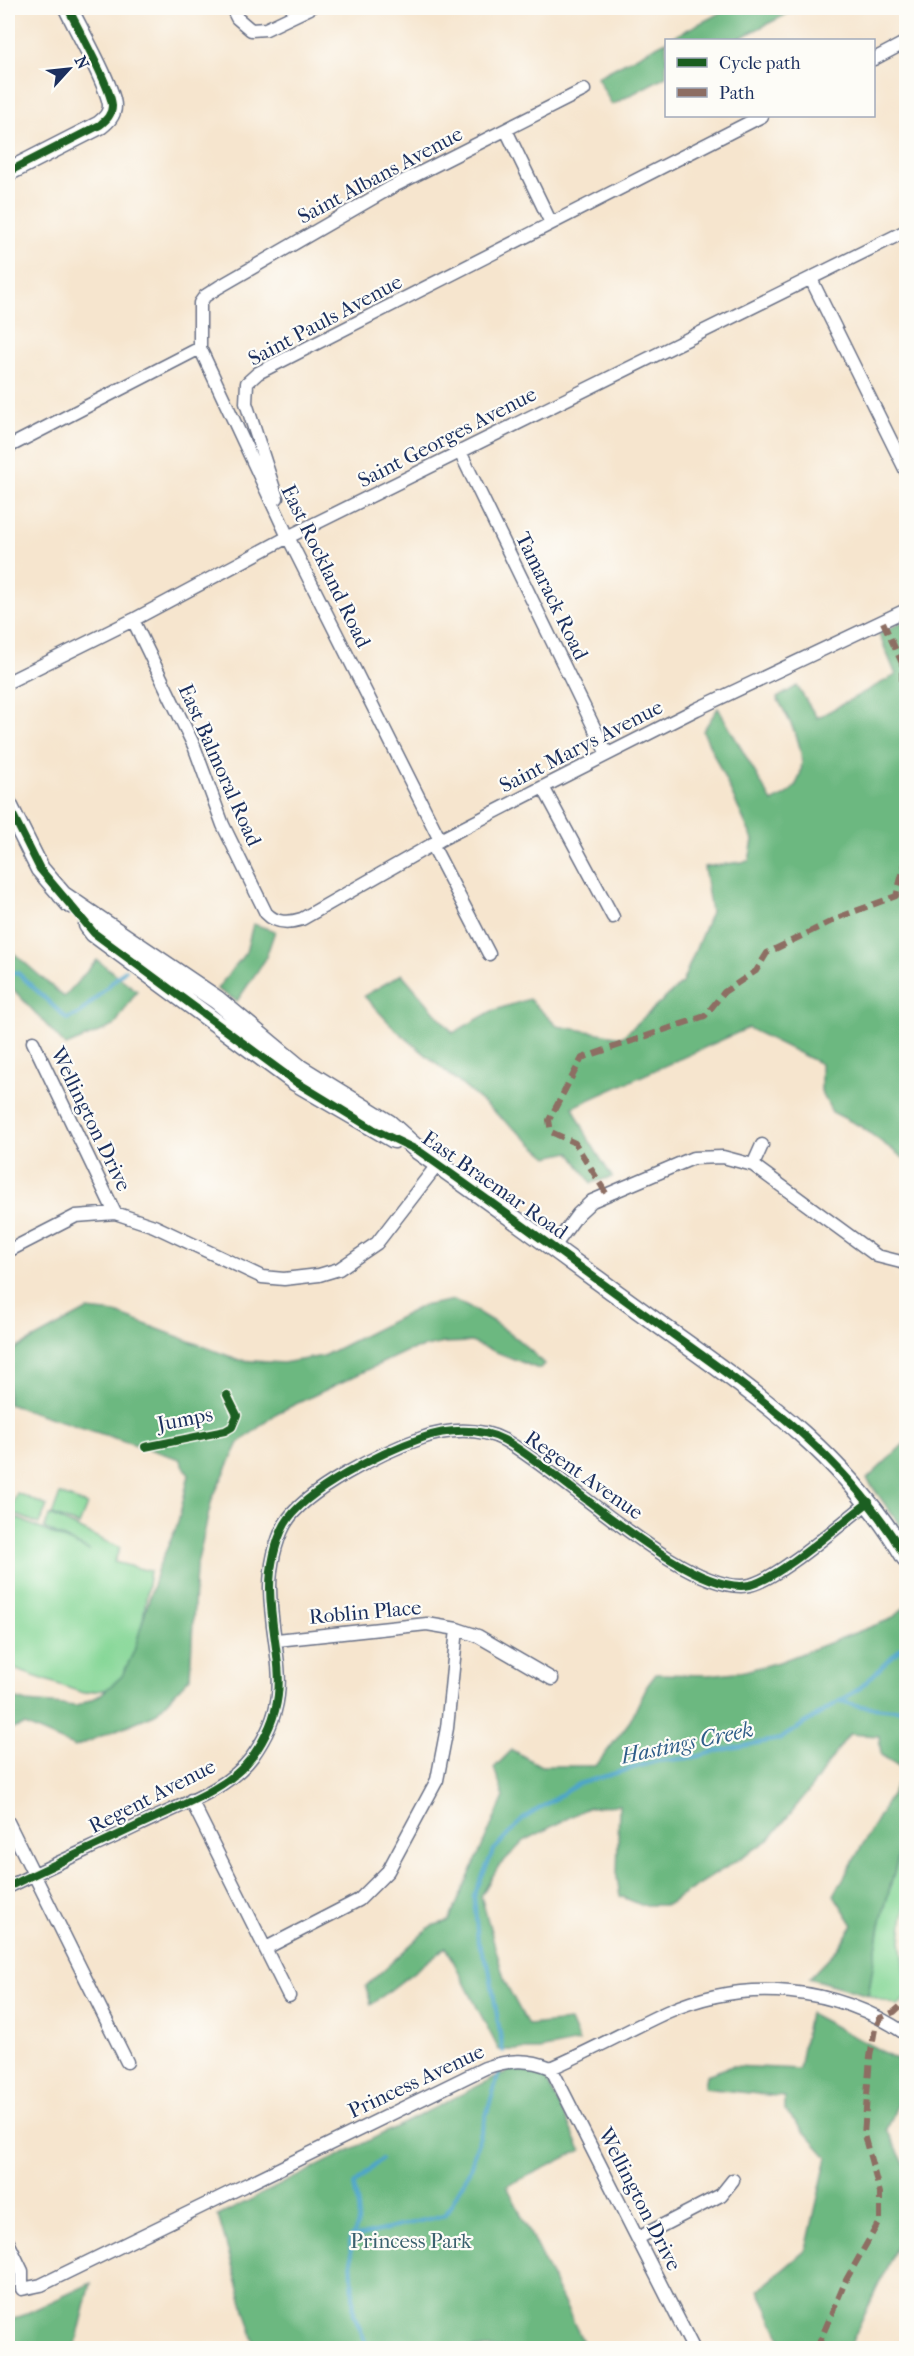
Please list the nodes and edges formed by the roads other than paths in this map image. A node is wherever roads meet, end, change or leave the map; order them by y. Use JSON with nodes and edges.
{"nodes":[{"id":1,"x":68,"y":8,"type":"edge"},
{"id":2,"x":232,"y":8,"type":"edge"},
{"id":3,"x":310,"y":8,"type":"edge"},
{"id":4,"x":906,"y":42,"type":"edge"},
{"id":5,"x":875,"y":58,"type":"edge"},
{"id":6,"x":584,"y":90,"type":"dead end"},
{"id":7,"x":760,"y":117,"type":"edge"},
{"id":8,"x":506,"y":130,"type":"junction"},
{"id":9,"x":8,"y":172,"type":"edge"},
{"id":10,"x":551,"y":223,"type":"junction"},
{"id":11,"x":906,"y":231,"type":"edge"},
{"id":12,"x":811,"y":279,"type":"junction"},
{"id":13,"x":200,"y":303,"type":"joint"},
{"id":14,"x":200,"y":348,"type":"junction"},
{"id":15,"x":8,"y":447,"type":"edge"},
{"id":16,"x":461,"y":454,"type":"junction"},
{"id":17,"x":906,"y":471,"type":"edge"},
{"id":18,"x":284,"y":525,"type":"junction"},
{"id":19,"x":288,"y":537,"type":"junction"},
{"id":20,"x":906,"y":610,"type":"edge"},
{"id":21,"x":133,"y":620,"type":"junction"},
{"id":22,"x":8,"y":682,"type":"edge"},
{"id":23,"x":607,"y":754,"type":"junction"},
{"id":24,"x":543,"y":787,"type":"junction"},
{"id":25,"x":8,"y":805,"type":"edge"},
{"id":26,"x":436,"y":842,"type":"junction"},
{"id":27,"x":613,"y":917,"type":"dead end"},
{"id":28,"x":277,"y":921,"type":"joint"},
{"id":29,"x":489,"y":954,"type":"dead end"},
{"id":30,"x":33,"y":1042,"type":"dead end"},
{"id":31,"x":762,"y":1145,"type":"dead end"},
{"id":32,"x":438,"y":1164,"type":"junction"},
{"id":33,"x":753,"y":1165,"type":"junction"},
{"id":34,"x":115,"y":1213,"type":"junction"},
{"id":35,"x":553,"y":1248,"type":"junction"},
{"id":36,"x":8,"y":1251,"type":"edge"},
{"id":37,"x":901,"y":1262,"type":"dead end"},
{"id":38,"x":869,"y":1502,"type":"junction"},
{"id":39,"x":906,"y":1558,"type":"edge"},
{"id":40,"x":457,"y":1629,"type":"junction"},
{"id":41,"x":277,"y":1641,"type":"junction"},
{"id":42,"x":552,"y":1679,"type":"dead end"},
{"id":43,"x":191,"y":1800,"type":"junction"},
{"id":44,"x":8,"y":1822,"type":"edge"},
{"id":45,"x":34,"y":1875,"type":"junction"},
{"id":46,"x":8,"y":1887,"type":"edge"},
{"id":47,"x":266,"y":1948,"type":"junction"},
{"id":48,"x":289,"y":1996,"type":"dead end"},
{"id":49,"x":906,"y":2034,"type":"edge"},
{"id":50,"x":127,"y":2062,"type":"dead end"},
{"id":51,"x":552,"y":2068,"type":"junction"},
{"id":52,"x":733,"y":2180,"type":"dead end"},
{"id":53,"x":638,"y":2238,"type":"junction"},
{"id":54,"x":8,"y":2242,"type":"edge"},
{"id":55,"x":693,"y":2349,"type":"edge"}],
"edges":[{"from":1,"to":9,"type":"street"},
{"from":2,"to":3,"type":"street"},
{"from":4,"to":5,"type":"street"},
{"from":6,"to":8,"type":"street","name":"Saint Albans Avenue"},
{"from":7,"to":10,"type":"street","name":"Saint Pauls Avenue"},
{"from":8,"to":10,"type":"street"},
{"from":8,"to":13,"type":"street","name":"Saint Albans Avenue"},
{"from":10,"to":18,"type":"street","name":"Saint Pauls Avenue"},
{"from":11,"to":12,"type":"street","name":"Saint Georges Avenue"},
{"from":12,"to":16,"type":"street","name":"Saint Georges Avenue"},
{"from":12,"to":17,"type":"street"},
{"from":13,"to":14,"type":"street","name":"East Rockland Road"},
{"from":14,"to":15,"type":"street"},
{"from":14,"to":18,"type":"street","name":"East Rockland Road"},
{"from":16,"to":19,"type":"street","name":"Saint Georges Avenue"},
{"from":16,"to":23,"type":"street","name":"Tamarack Road"},
{"from":18,"to":19,"type":"street","name":"East Rockland Road"},
{"from":19,"to":21,"type":"street","name":"Saint Georges Avenue"},
{"from":19,"to":26,"type":"street","name":"East Rockland Road"},
{"from":20,"to":23,"type":"street","name":"Saint Marys Avenue"},
{"from":21,"to":22,"type":"street","name":"Saint Georges Avenue"},
{"from":21,"to":28,"type":"street","name":"East Balmoral Road"},
{"from":23,"to":24,"type":"street","name":"Saint Marys Avenue"},
{"from":24,"to":26,"type":"street","name":"Saint Marys Avenue"},
{"from":24,"to":27,"type":"street"},
{"from":25,"to":32,"type":"street","name":"East Braemar Road"},
{"from":26,"to":28,"type":"street","name":"Saint Marys Avenue"},
{"from":26,"to":29,"type":"street","name":"East Rockland Road"},
{"from":30,"to":34,"type":"street","name":"Wellington Drive"},
{"from":31,"to":33,"type":"street"},
{"from":32,"to":34,"type":"street"},
{"from":32,"to":35,"type":"street","name":"East Braemar Road"},
{"from":33,"to":35,"type":"street"},
{"from":33,"to":37,"type":"street"},
{"from":34,"to":36,"type":"street"},
{"from":35,"to":38,"type":"street","name":"East Braemar Road"},
{"from":38,"to":39,"type":"street","name":"East Braemar Road"},
{"from":38,"to":41,"type":"street","name":"Regent Avenue"},
{"from":40,"to":41,"type":"street","name":"Roblin Place"},
{"from":40,"to":42,"type":"street","name":"Roblin Place"},
{"from":40,"to":47,"type":"street"},
{"from":41,"to":43,"type":"street","name":"Regent Avenue"},
{"from":43,"to":45,"type":"street","name":"Regent Avenue"},
{"from":43,"to":47,"type":"street"},
{"from":44,"to":45,"type":"street"},
{"from":45,"to":46,"type":"street","name":"Regent Avenue"},
{"from":45,"to":50,"type":"street"},
{"from":47,"to":48,"type":"street"},
{"from":49,"to":51,"type":"street"},
{"from":51,"to":53,"type":"street","name":"Wellington Drive"},
{"from":51,"to":54,"type":"street","name":"Princess Avenue"},
{"from":52,"to":53,"type":"street"},
{"from":53,"to":55,"type":"street","name":"Wellington Drive"}]}
